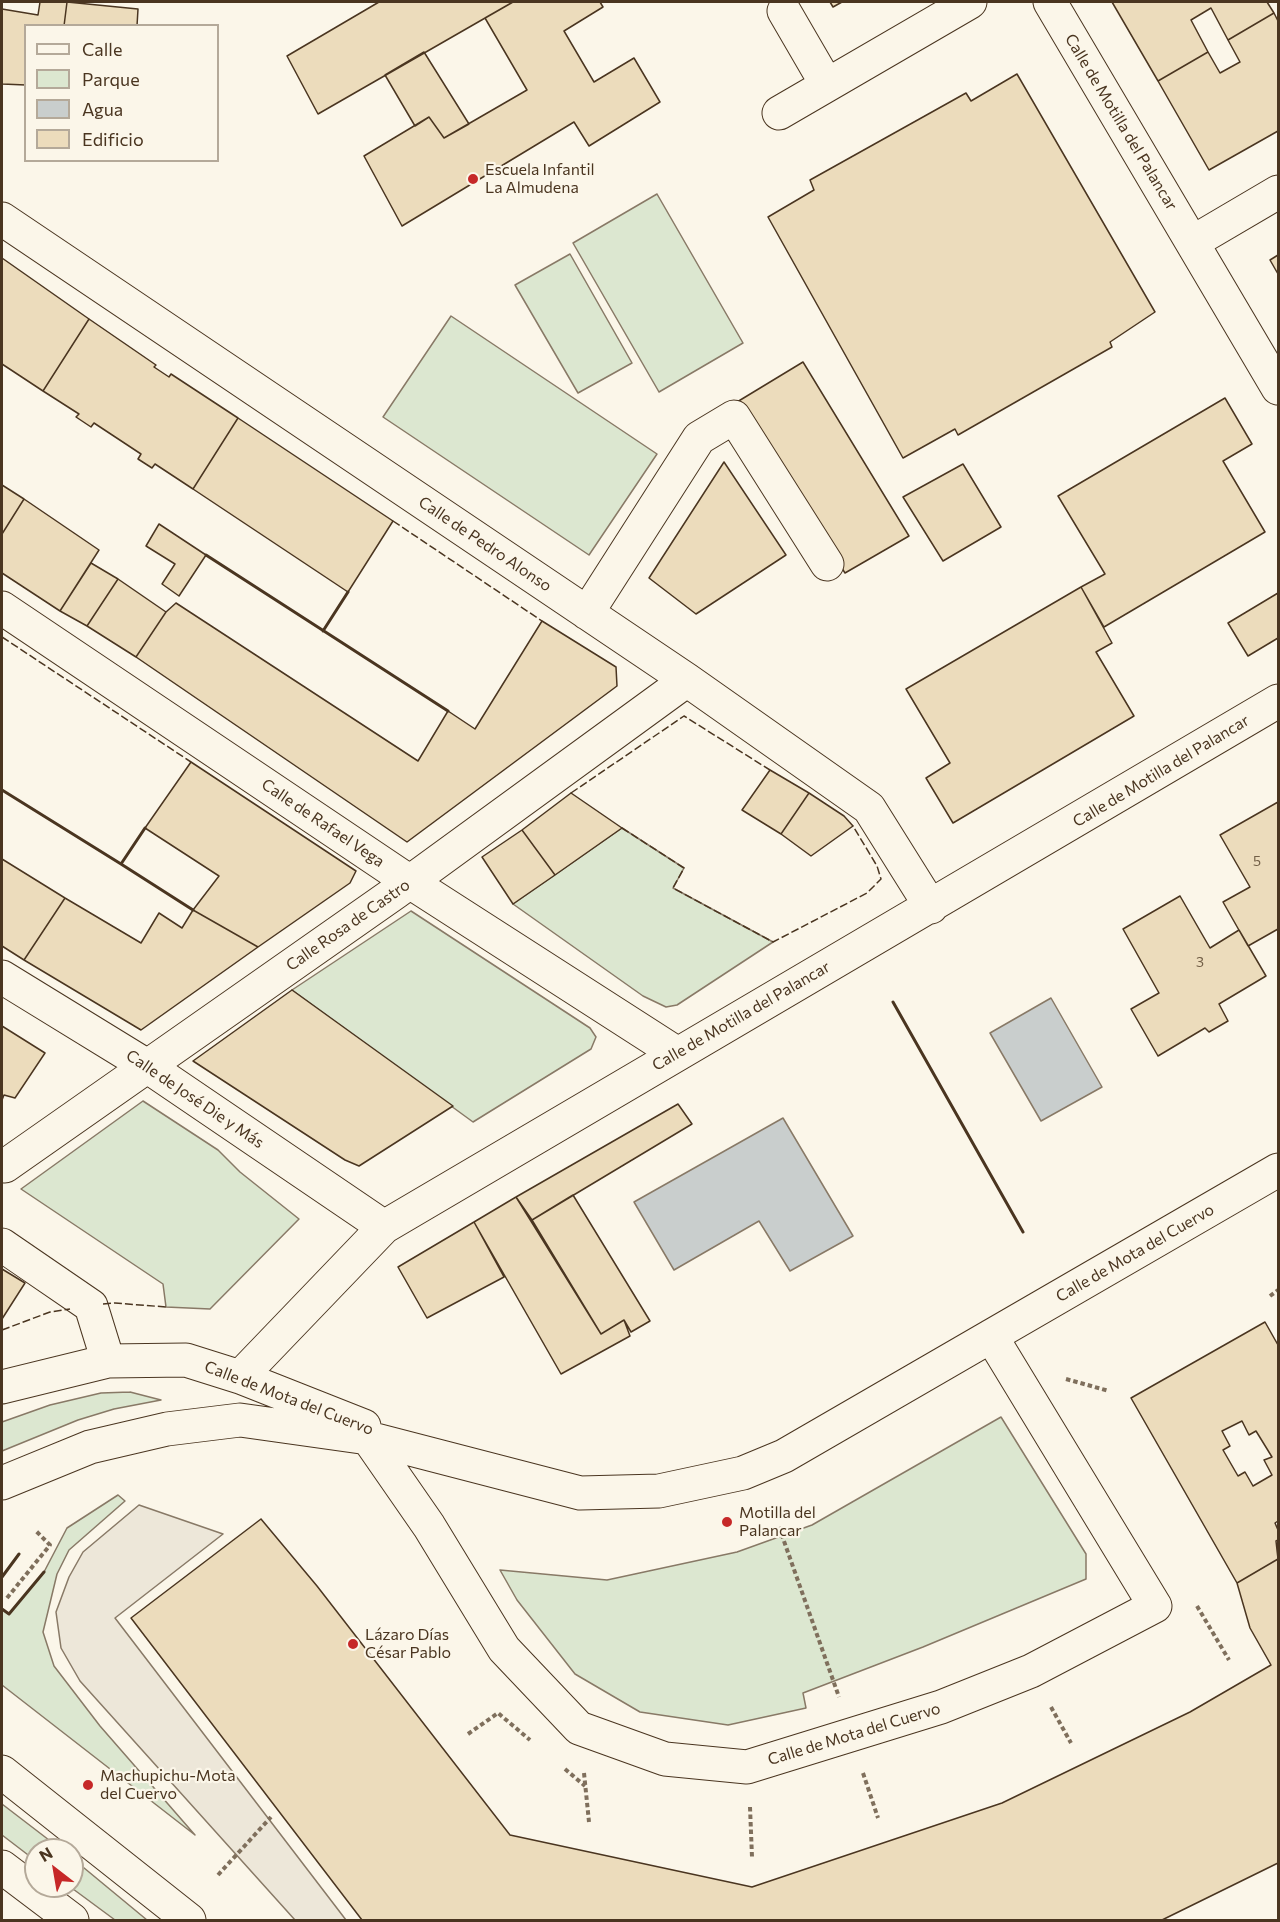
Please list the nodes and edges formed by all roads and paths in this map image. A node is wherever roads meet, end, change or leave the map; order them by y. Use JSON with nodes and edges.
{"nodes":[{"id":1,"x":970,"y":2,"type":"edge"},
{"id":2,"x":1050,"y":2,"type":"edge"},
{"id":3,"x":784,"y":11,"type":"dead end"},
{"id":4,"x":827,"y":85,"type":"junction"},
{"id":5,"x":779,"y":113,"type":"dead end"},
{"id":6,"x":1278,"y":192,"type":"edge"},
{"id":7,"x":2,"y":219,"type":"edge"},
{"id":8,"x":1193,"y":242,"type":"junction"},
{"id":9,"x":1278,"y":388,"type":"edge"},
{"id":10,"x":827,"y":564,"type":"dead end"},
{"id":11,"x":2,"y":608,"type":"edge"},
{"id":12,"x":587,"y":613,"type":"junction"},
{"id":13,"x":687,"y":680,"type":"junction"},
{"id":14,"x":1278,"y":701,"type":"edge"},
{"id":15,"x":410,"y":882,"type":"junction"},
{"id":16,"x":931,"y":908,"type":"junction"},
{"id":17,"x":2,"y":977,"type":"edge"},
{"id":18,"x":676,"y":1053,"type":"junction"},
{"id":19,"x":147,"y":1066,"type":"junction"},
{"id":20,"x":5,"y":1166,"type":"dead end"},
{"id":21,"x":1275,"y":1181,"type":"edge"},
{"id":22,"x":384,"y":1227,"type":"junction"},
{"id":23,"x":2,"y":1245,"type":"edge"},
{"id":24,"x":1278,"y":1290,"type":"edge"},
{"id":25,"x":1270,"y":1296,"type":"dead end"},
{"id":26,"x":991,"y":1336,"type":"junction"},
{"id":27,"x":108,"y":1361,"type":"junction"},
{"id":28,"x":1057,"y":1376,"type":"dead end"},
{"id":29,"x":240,"y":1377,"type":"junction"},
{"id":30,"x":2,"y":1388,"type":"edge"},
{"id":31,"x":1109,"y":1391,"type":"dead end"},
{"id":32,"x":368,"y":1438,"type":"junction"},
{"id":33,"x":433,"y":1453,"type":"junction"},
{"id":34,"x":2,"y":1483,"type":"edge"},
{"id":35,"x":779,"y":1527,"type":"dead end"},
{"id":36,"x":35,"y":1530,"type":"dead end"},
{"id":37,"x":1191,"y":1596,"type":"dead end"},
{"id":38,"x":7,"y":1598,"type":"dead end"},
{"id":39,"x":1229,"y":1660,"type":"dead end"},
{"id":40,"x":840,"y":1700,"type":"dead end"},
{"id":41,"x":468,"y":1734,"type":"dead end"},
{"id":42,"x":533,"y":1742,"type":"dead end"},
{"id":43,"x":559,"y":1764,"type":"dead end"},
{"id":44,"x":747,"y":1767,"type":"junction"},
{"id":45,"x":2,"y":1772,"type":"edge"},
{"id":46,"x":585,"y":1786,"type":"dead end"},
{"id":47,"x":271,"y":1817,"type":"dead end"},
{"id":48,"x":752,"y":1857,"type":"dead end"},
{"id":49,"x":2,"y":1867,"type":"edge"},
{"id":50,"x":219,"y":1875,"type":"dead end"},
{"id":51,"x":66,"y":1919,"type":"edge"},
{"id":52,"x":189,"y":1920,"type":"edge"}],
"edges":[{"from":1,"to":4,"type":"street"},
{"from":2,"to":8,"type":"street","name":"Calle de Motilla del Palancar"},
{"from":3,"to":4,"type":"street"},
{"from":4,"to":5,"type":"street"},
{"from":6,"to":8,"type":"street"},
{"from":7,"to":12,"type":"street","name":"Calle de Pedro Alonso"},
{"from":8,"to":9,"type":"street","name":"Calle de Motilla del Palancar"},
{"from":10,"to":12,"type":"street"},
{"from":11,"to":15,"type":"street","name":"Calle de Rafael Vega"},
{"from":12,"to":13,"type":"street","name":"Calle de Pedro Alonso"},
{"from":13,"to":15,"type":"street","name":"Calle Rosa de Castro"},
{"from":13,"to":16,"type":"street","name":"Calle de Pedro Alonso"},
{"from":14,"to":16,"type":"street","name":"Calle de Motilla del Palancar"},
{"from":15,"to":18,"type":"street","name":"Calle de Rafael Vega"},
{"from":15,"to":19,"type":"street","name":"Calle Rosa de Castro"},
{"from":16,"to":18,"type":"street","name":"Calle de Motilla del Palancar"},
{"from":17,"to":19,"type":"street","name":"Calle de José Die y Más"},
{"from":18,"to":22,"type":"street","name":"Calle de Motilla del Palancar"},
{"from":19,"to":20,"type":"street","name":"Calle Rosa de Castro"},
{"from":19,"to":22,"type":"street","name":"Calle de José Die y Más"},
{"from":21,"to":26,"type":"street","name":"Calle de Mota del Cuervo"},
{"from":22,"to":29,"type":"street","name":"Calle de Motilla del Palancar"},
{"from":23,"to":27,"type":"street"},
{"from":24,"to":25,"type":"path"},
{"from":26,"to":33,"type":"street","name":"Calle de Mota del Cuervo"},
{"from":26,"to":44,"type":"street","name":"Calle de Mota del Cuervo"},
{"from":27,"to":29,"type":"street","name":"Calle de Mota del Cuervo"},
{"from":27,"to":30,"type":"street","name":"Calle de Mota del Cuervo"},
{"from":28,"to":31,"type":"path"},
{"from":29,"to":33,"type":"street","name":"Calle de Mota del Cuervo"},
{"from":32,"to":33,"type":"street","name":"Calle de Mota del Cuervo"},
{"from":32,"to":34,"type":"street","name":"Calle de Mota del Cuervo"},
{"from":32,"to":44,"type":"street","name":"Calle de Mota del Cuervo"},
{"from":35,"to":40,"type":"path"},
{"from":36,"to":38,"type":"path"},
{"from":37,"to":39,"type":"path"},
{"from":41,"to":42,"type":"path"},
{"from":43,"to":46,"type":"path"},
{"from":44,"to":48,"type":"path"},
{"from":45,"to":52,"type":"street"},
{"from":47,"to":50,"type":"path"},
{"from":49,"to":51,"type":"street"}]}
